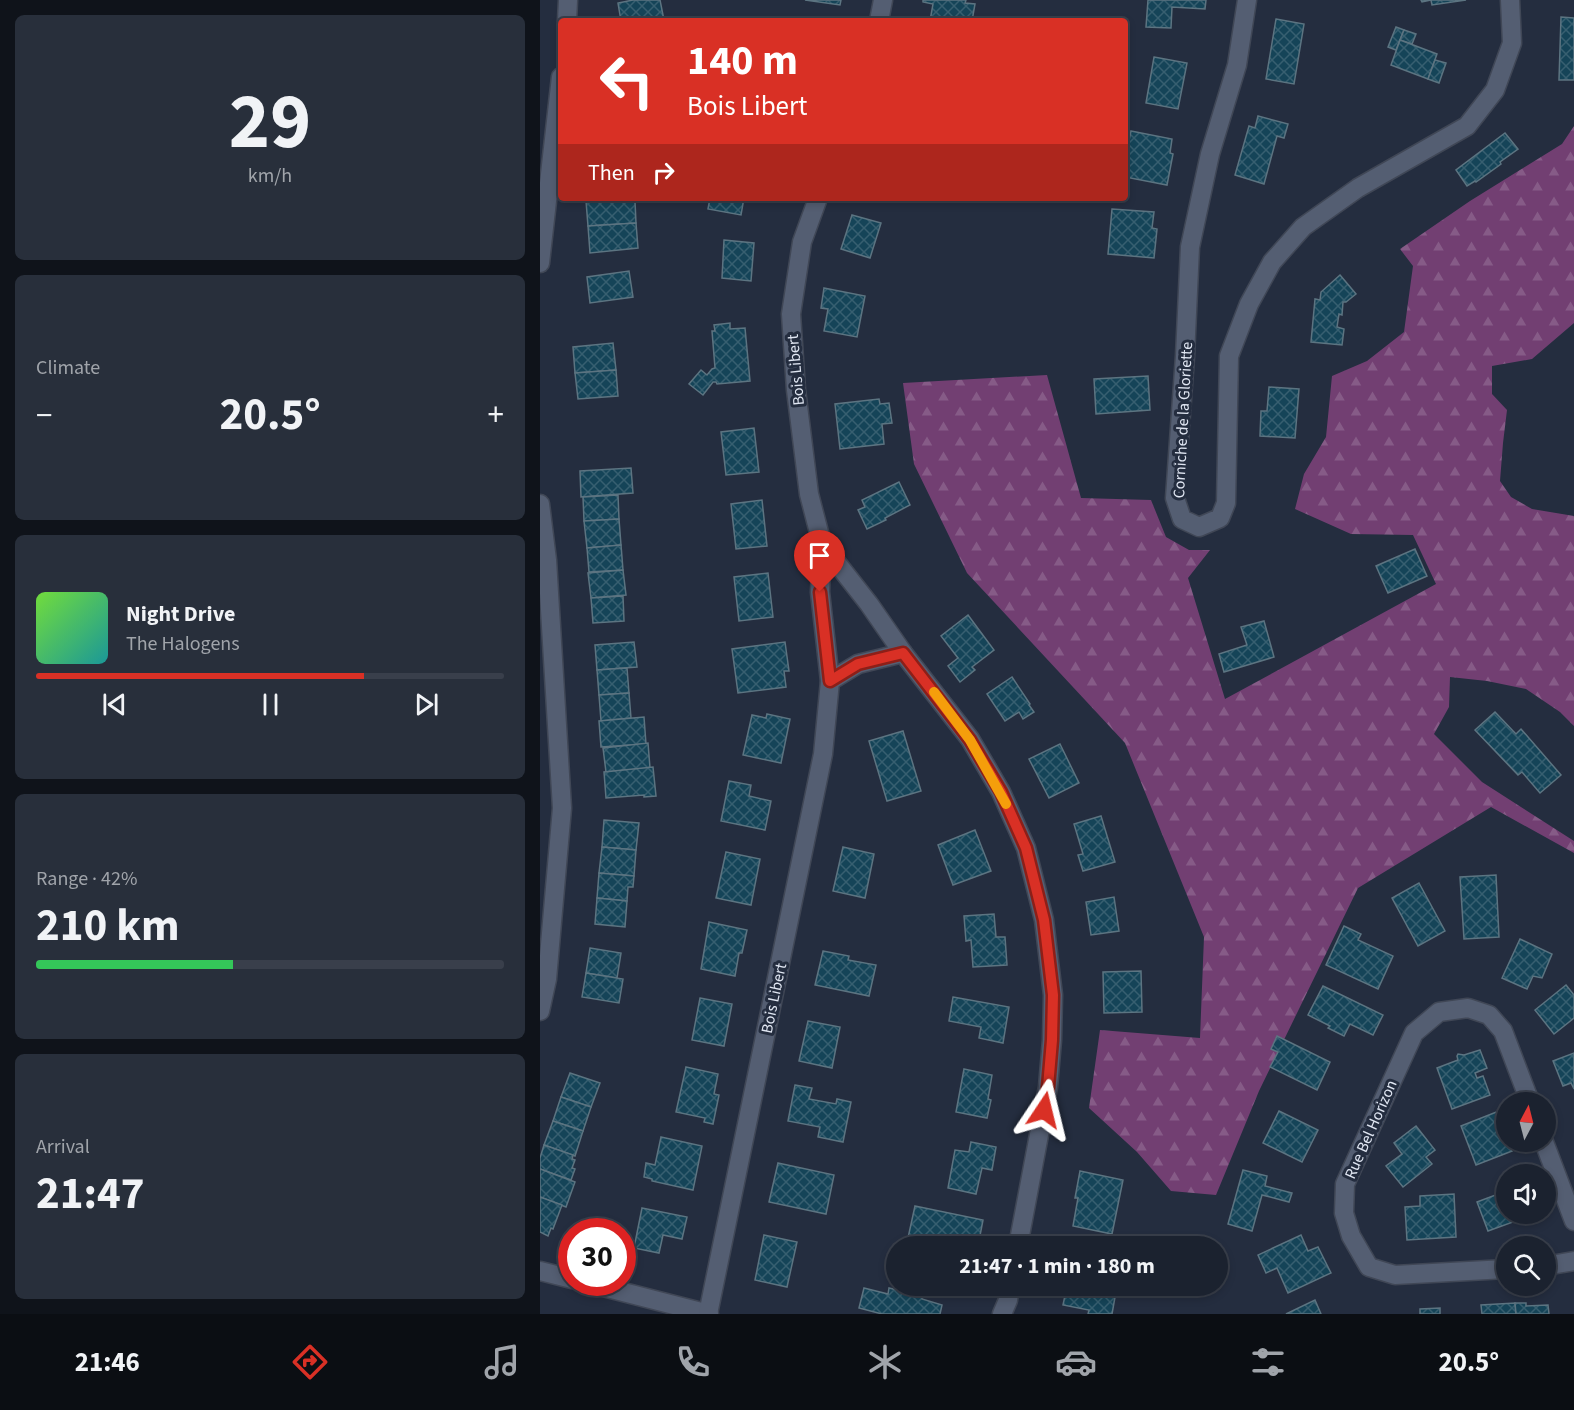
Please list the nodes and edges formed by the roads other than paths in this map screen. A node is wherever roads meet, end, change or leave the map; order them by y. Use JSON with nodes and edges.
{"nodes":[{"id":1,"x":568,"y":0,"type":"edge"},
{"id":2,"x":883,"y":0,"type":"edge"},
{"id":3,"x":1247,"y":0,"type":"edge"},
{"id":4,"x":1510,"y":0,"type":"edge"},
{"id":5,"x":567,"y":18,"type":"edge"},
{"id":6,"x":880,"y":18,"type":"edge"},
{"id":7,"x":558,"y":104,"type":"edge"},
{"id":8,"x":817,"y":201,"type":"edge"},
{"id":9,"x":540,"y":263,"type":"edge"},
{"id":10,"x":540,"y":504,"type":"edge"},
{"id":11,"x":822,"y":544,"type":"junction"},
{"id":12,"x":903,"y":653,"type":"junction"},
{"id":13,"x":830,"y":681,"type":"junction"},
{"id":14,"x":540,"y":1011,"type":"edge"},
{"id":15,"x":1526,"y":1092,"type":"edge"},
{"id":16,"x":1548,"y":1152,"type":"edge"},
{"id":17,"x":1574,"y":1221,"type":"edge"},
{"id":18,"x":1020,"y":1236,"type":"edge"},
{"id":19,"x":1574,"y":1262,"type":"edge"},
{"id":20,"x":1556,"y":1264,"type":"edge"},
{"id":21,"x":1496,"y":1270,"type":"edge"},
{"id":22,"x":540,"y":1271,"type":"edge"},
{"id":23,"x":558,"y":1276,"type":"edge"},
{"id":24,"x":636,"y":1295,"type":"edge"},
{"id":25,"x":1009,"y":1296,"type":"edge"},
{"id":26,"x":708,"y":1314,"type":"edge"},
{"id":27,"x":1002,"y":1314,"type":"edge"}],
"edges":[{"from":1,"to":5,"type":"street"},
{"from":2,"to":6,"type":"street"},
{"from":3,"to":4,"type":"street","name":"Corniche de la Gloriette"},
{"from":7,"to":9,"type":"street"},
{"from":8,"to":11,"type":"street","name":"Bois Libert"},
{"from":10,"to":14,"type":"street"},
{"from":11,"to":12,"type":"street","name":"Bois Libert"},
{"from":11,"to":13,"type":"street","name":"Bois Libert"},
{"from":12,"to":13,"type":"street"},
{"from":12,"to":18,"type":"street","name":"Bois Libert"},
{"from":13,"to":26,"type":"street","name":"Bois Libert"},
{"from":15,"to":21,"type":"street","name":"Rue Bel Horizon"},
{"from":16,"to":17,"type":"street"},
{"from":19,"to":20,"type":"street"},
{"from":22,"to":23,"type":"street"},
{"from":24,"to":26,"type":"street","name":"Bois Libert"},
{"from":25,"to":27,"type":"street"}]}
